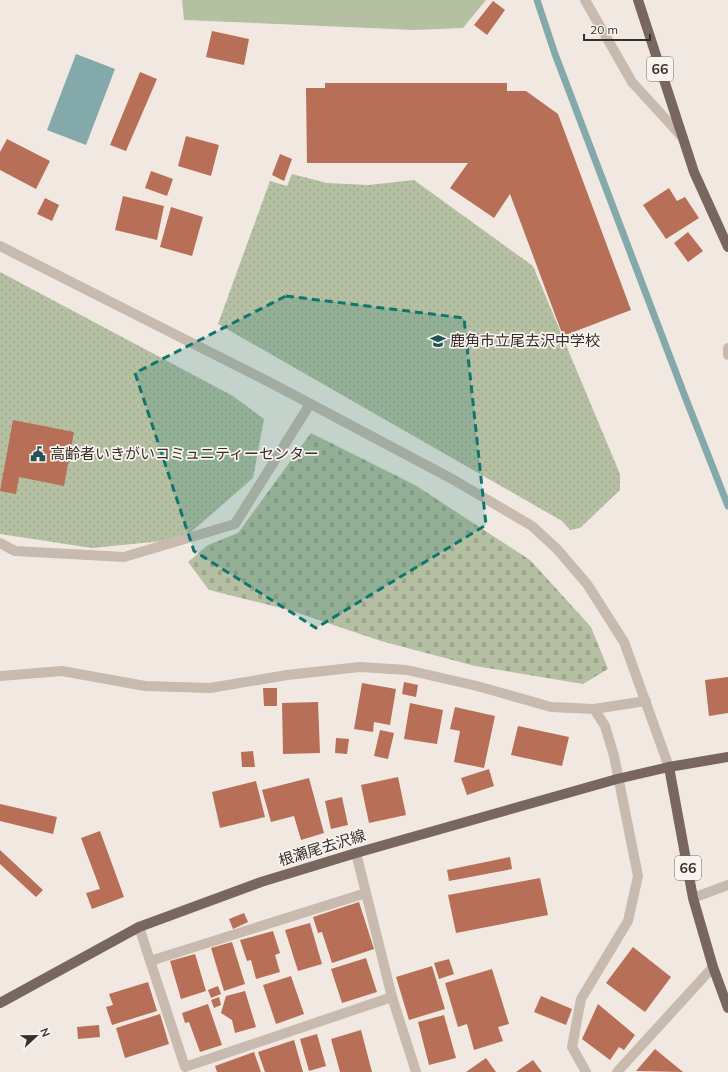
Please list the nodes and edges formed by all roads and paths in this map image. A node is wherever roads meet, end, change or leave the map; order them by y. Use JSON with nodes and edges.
{"nodes":[{"id":1,"x":585,"y":0,"type":"edge"},
{"id":2,"x":638,"y":0,"type":"edge"},
{"id":3,"x":683,"y":138,"type":"junction"},
{"id":4,"x":0,"y":246,"type":"edge"},
{"id":5,"x":728,"y":247,"type":"edge"},
{"id":6,"x":728,"y":348,"type":"edge"},
{"id":7,"x":728,"y":355,"type":"edge"},
{"id":8,"x":310,"y":404,"type":"junction"},
{"id":9,"x":0,"y":543,"type":"edge"},
{"id":10,"x":0,"y":676,"type":"edge"},
{"id":11,"x":646,"y":701,"type":"junction"},
{"id":12,"x":594,"y":709,"type":"junction"},
{"id":13,"x":728,"y":757,"type":"edge"},
{"id":14,"x":669,"y":767,"type":"junction"},
{"id":15,"x":617,"y":779,"type":"junction"},
{"id":16,"x":356,"y":853,"type":"junction"},
{"id":17,"x":728,"y":885,"type":"edge"},
{"id":18,"x":366,"y":893,"type":"junction"},
{"id":19,"x":693,"y":898,"type":"junction"},
{"id":20,"x":139,"y":927,"type":"junction"},
{"id":21,"x":150,"y":961,"type":"junction"},
{"id":22,"x":713,"y":967,"type":"junction"},
{"id":23,"x":392,"y":998,"type":"junction"},
{"id":24,"x":0,"y":1003,"type":"edge"},
{"id":25,"x":728,"y":1008,"type":"edge"},
{"id":26,"x":416,"y":1072,"type":"edge"},
{"id":27,"x":586,"y":1072,"type":"edge"},
{"id":28,"x":617,"y":1072,"type":"edge"}],
"edges":[{"from":1,"to":3,"type":"street"},
{"from":2,"to":3,"type":"main road","number":"66"},
{"from":3,"to":5,"type":"main road","number":"66"},
{"from":4,"to":8,"type":"street"},
{"from":6,"to":7,"type":"street"},
{"from":8,"to":9,"type":"street"},
{"from":8,"to":11,"type":"street"},
{"from":10,"to":12,"type":"street"},
{"from":11,"to":12,"type":"street"},
{"from":11,"to":14,"type":"street"},
{"from":12,"to":15,"type":"street"},
{"from":13,"to":14,"type":"main road","name":"根瀬尾去沢線"},
{"from":14,"to":15,"type":"main road","name":"根瀬尾去沢線"},
{"from":14,"to":19,"type":"main road","number":"66"},
{"from":15,"to":16,"type":"main road","name":"根瀬尾去沢線"},
{"from":15,"to":27,"type":"street"},
{"from":16,"to":18,"type":"street"},
{"from":16,"to":20,"type":"main road","name":"根瀬尾去沢線"},
{"from":17,"to":19,"type":"street"},
{"from":18,"to":21,"type":"street"},
{"from":18,"to":23,"type":"street"},
{"from":19,"to":22,"type":"main road","number":"66"},
{"from":20,"to":21,"type":"street"},
{"from":20,"to":24,"type":"main road","name":"根瀬尾去沢線"},
{"from":21,"to":23,"type":"street"},
{"from":22,"to":25,"type":"main road","number":"66"},
{"from":22,"to":28,"type":"street"},
{"from":23,"to":26,"type":"street"}]}
